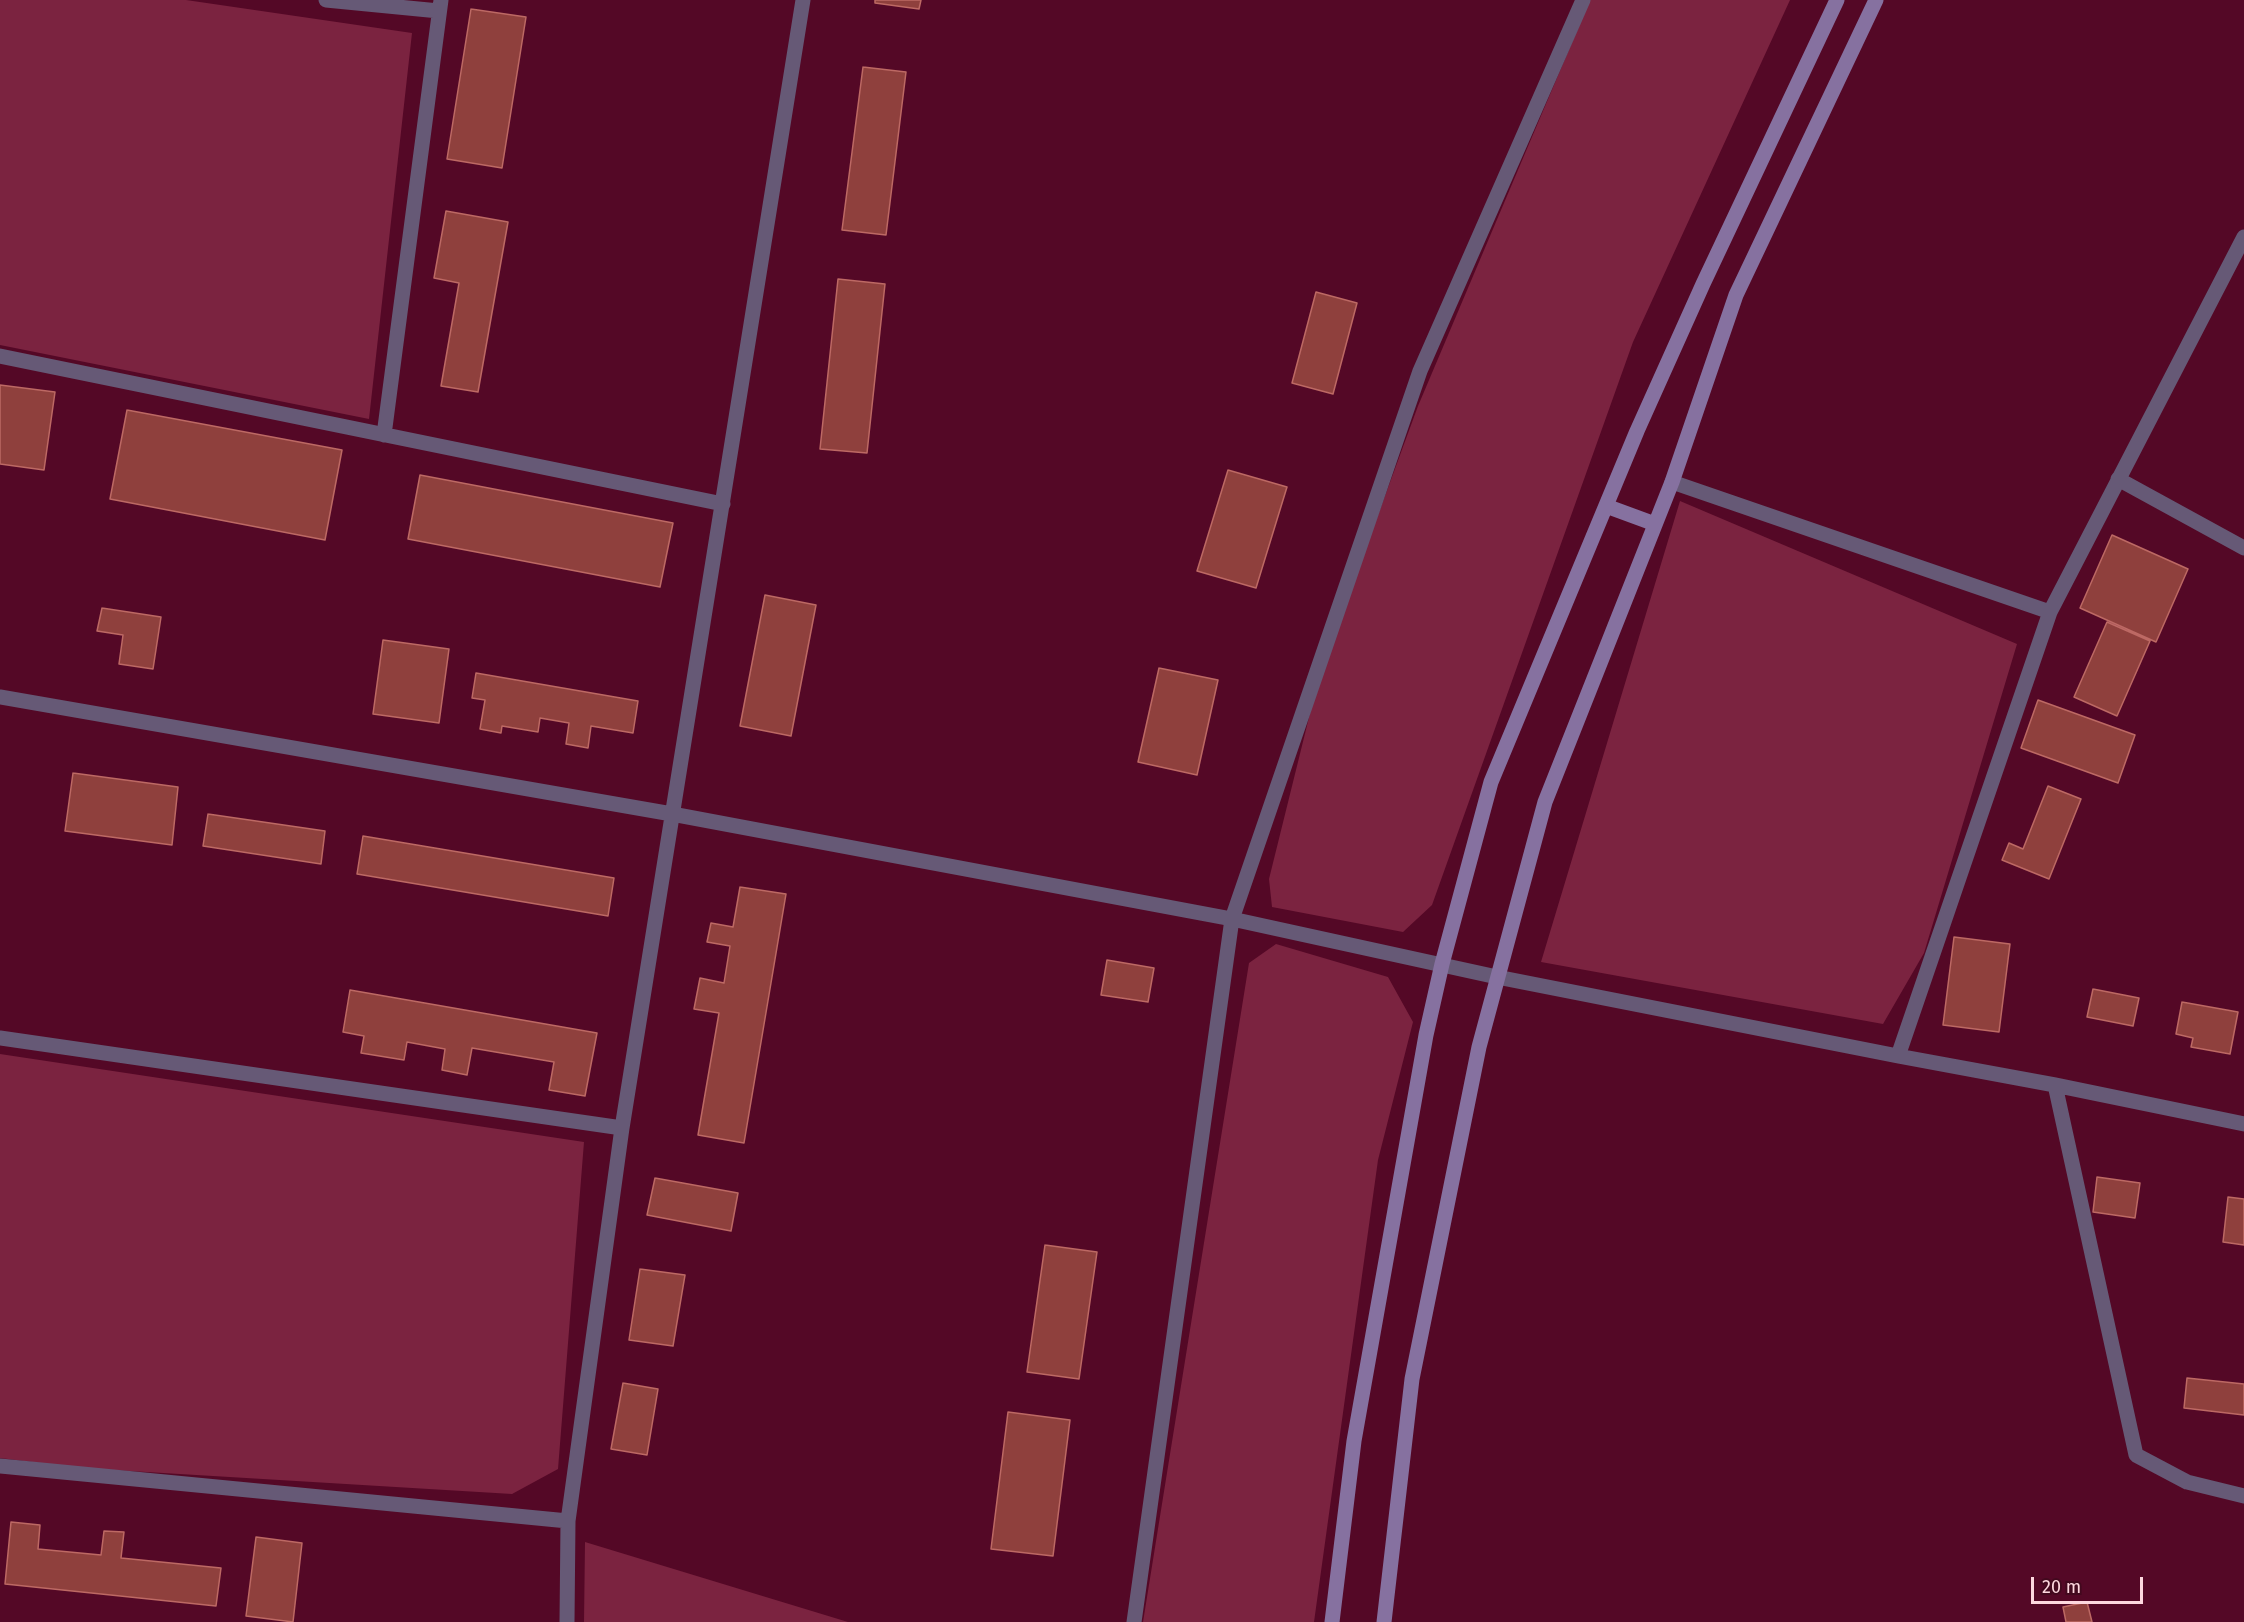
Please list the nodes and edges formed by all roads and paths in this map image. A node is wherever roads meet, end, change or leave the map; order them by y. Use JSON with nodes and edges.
{"nodes":[{"id":1,"x":326,"y":0,"type":"edge"},
{"id":2,"x":803,"y":0,"type":"edge"},
{"id":3,"x":1583,"y":0,"type":"edge"},
{"id":4,"x":1837,"y":0,"type":"edge"},
{"id":5,"x":1876,"y":0,"type":"edge"},
{"id":6,"x":440,"y":6,"type":"edge"},
{"id":7,"x":2244,"y":237,"type":"edge"},
{"id":8,"x":0,"y":356,"type":"edge"},
{"id":9,"x":384,"y":435,"type":"junction"},
{"id":10,"x":2118,"y":479,"type":"junction"},
{"id":11,"x":1672,"y":482,"type":"junction"},
{"id":12,"x":723,"y":504,"type":"junction"},
{"id":13,"x":1606,"y":506,"type":"junction"},
{"id":14,"x":1655,"y":524,"type":"junction"},
{"id":15,"x":2244,"y":548,"type":"edge"},
{"id":16,"x":2050,"y":612,"type":"junction"},
{"id":17,"x":0,"y":697,"type":"edge"},
{"id":18,"x":672,"y":814,"type":"junction"},
{"id":19,"x":1232,"y":919,"type":"junction"},
{"id":20,"x":1442,"y":964,"type":"junction"},
{"id":21,"x":1497,"y":977,"type":"junction"},
{"id":22,"x":0,"y":1038,"type":"edge"},
{"id":23,"x":1898,"y":1056,"type":"junction"},
{"id":24,"x":2055,"y":1085,"type":"junction"},
{"id":25,"x":2244,"y":1124,"type":"edge"},
{"id":26,"x":622,"y":1128,"type":"junction"},
{"id":27,"x":0,"y":1466,"type":"edge"},
{"id":28,"x":2244,"y":1496,"type":"edge"},
{"id":29,"x":568,"y":1521,"type":"junction"},
{"id":30,"x":567,"y":1622,"type":"edge"},
{"id":31,"x":1134,"y":1622,"type":"edge"},
{"id":32,"x":1332,"y":1622,"type":"edge"},
{"id":33,"x":1384,"y":1622,"type":"edge"}],
"edges":[{"from":1,"to":6,"type":"street"},
{"from":2,"to":12,"type":"street"},
{"from":3,"to":19,"type":"street"},
{"from":4,"to":13,"type":"street"},
{"from":5,"to":11,"type":"street"},
{"from":6,"to":9,"type":"street"},
{"from":7,"to":10,"type":"street"},
{"from":8,"to":9,"type":"street"},
{"from":9,"to":12,"type":"street"},
{"from":10,"to":15,"type":"street"},
{"from":10,"to":16,"type":"street"},
{"from":11,"to":14,"type":"street"},
{"from":11,"to":16,"type":"street"},
{"from":12,"to":18,"type":"street"},
{"from":13,"to":14,"type":"street"},
{"from":13,"to":20,"type":"street"},
{"from":14,"to":21,"type":"street"},
{"from":16,"to":23,"type":"street"},
{"from":17,"to":18,"type":"street"},
{"from":18,"to":19,"type":"street"},
{"from":18,"to":26,"type":"street"},
{"from":19,"to":20,"type":"street"},
{"from":19,"to":31,"type":"street"},
{"from":20,"to":21,"type":"street"},
{"from":20,"to":32,"type":"street"},
{"from":21,"to":23,"type":"street"},
{"from":21,"to":33,"type":"street"},
{"from":22,"to":26,"type":"street"},
{"from":23,"to":24,"type":"street"},
{"from":24,"to":25,"type":"street"},
{"from":24,"to":28,"type":"street"},
{"from":26,"to":29,"type":"street"},
{"from":27,"to":29,"type":"street"},
{"from":29,"to":30,"type":"street"}]}
